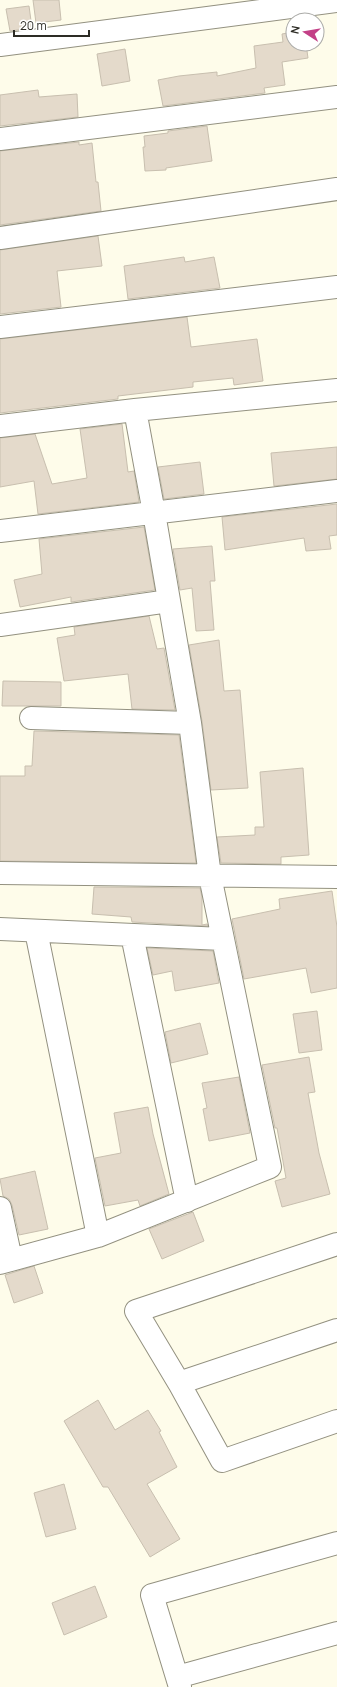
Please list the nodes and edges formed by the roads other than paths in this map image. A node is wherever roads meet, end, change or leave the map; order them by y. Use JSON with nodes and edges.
{"nodes":[{"id":1,"x":337,"y":1,"type":"edge"},
{"id":2,"x":0,"y":45,"type":"edge"},
{"id":3,"x":337,"y":97,"type":"edge"},
{"id":4,"x":0,"y":139,"type":"edge"},
{"id":5,"x":337,"y":189,"type":"edge"},
{"id":6,"x":0,"y":238,"type":"edge"},
{"id":7,"x":337,"y":287,"type":"edge"},
{"id":8,"x":0,"y":327,"type":"edge"},
{"id":9,"x":337,"y":390,"type":"edge"},
{"id":10,"x":135,"y":410,"type":"junction"},
{"id":11,"x":0,"y":426,"type":"edge"},
{"id":12,"x":337,"y":491,"type":"edge"},
{"id":13,"x":154,"y":513,"type":"junction"},
{"id":14,"x":0,"y":531,"type":"edge"},
{"id":15,"x":169,"y":602,"type":"junction"},
{"id":16,"x":0,"y":625,"type":"edge"},
{"id":17,"x":31,"y":718,"type":"dead end"},
{"id":18,"x":190,"y":723,"type":"junction"},
{"id":19,"x":0,"y":873,"type":"edge"},
{"id":20,"x":210,"y":876,"type":"junction"},
{"id":21,"x":337,"y":878,"type":"edge"},
{"id":22,"x":0,"y":929,"type":"edge"},
{"id":23,"x":36,"y":931,"type":"junction"},
{"id":24,"x":132,"y":935,"type":"junction"},
{"id":25,"x":223,"y":939,"type":"junction"},
{"id":26,"x":187,"y":1201,"type":"junction"},
{"id":27,"x":0,"y":1208,"type":"edge"},
{"id":28,"x":98,"y":1236,"type":"junction"},
{"id":29,"x":337,"y":1244,"type":"edge"},
{"id":30,"x":5,"y":1261,"type":"edge"},
{"id":31,"x":337,"y":1330,"type":"edge"},
{"id":32,"x":179,"y":1383,"type":"junction"},
{"id":33,"x":337,"y":1421,"type":"edge"},
{"id":34,"x":337,"y":1544,"type":"edge"},
{"id":35,"x":337,"y":1633,"type":"edge"},
{"id":36,"x":179,"y":1682,"type":"edge"}],
"edges":[{"from":1,"to":2,"type":"street"},
{"from":3,"to":4,"type":"street"},
{"from":5,"to":6,"type":"street"},
{"from":7,"to":8,"type":"street"},
{"from":9,"to":10,"type":"street"},
{"from":10,"to":11,"type":"street"},
{"from":10,"to":13,"type":"street"},
{"from":12,"to":13,"type":"street"},
{"from":13,"to":14,"type":"street"},
{"from":13,"to":15,"type":"street"},
{"from":15,"to":16,"type":"street"},
{"from":15,"to":18,"type":"street"},
{"from":17,"to":18,"type":"street"},
{"from":18,"to":20,"type":"street"},
{"from":19,"to":20,"type":"street"},
{"from":20,"to":21,"type":"street"},
{"from":20,"to":25,"type":"street"},
{"from":22,"to":23,"type":"street"},
{"from":23,"to":24,"type":"street"},
{"from":23,"to":28,"type":"street"},
{"from":24,"to":25,"type":"street"},
{"from":24,"to":26,"type":"street"},
{"from":25,"to":26,"type":"street"},
{"from":26,"to":28,"type":"street"},
{"from":27,"to":30,"type":"street"},
{"from":28,"to":30,"type":"street"},
{"from":29,"to":32,"type":"street"},
{"from":31,"to":32,"type":"street"},
{"from":32,"to":33,"type":"street"},
{"from":34,"to":36,"type":"street"},
{"from":35,"to":36,"type":"street"}]}
